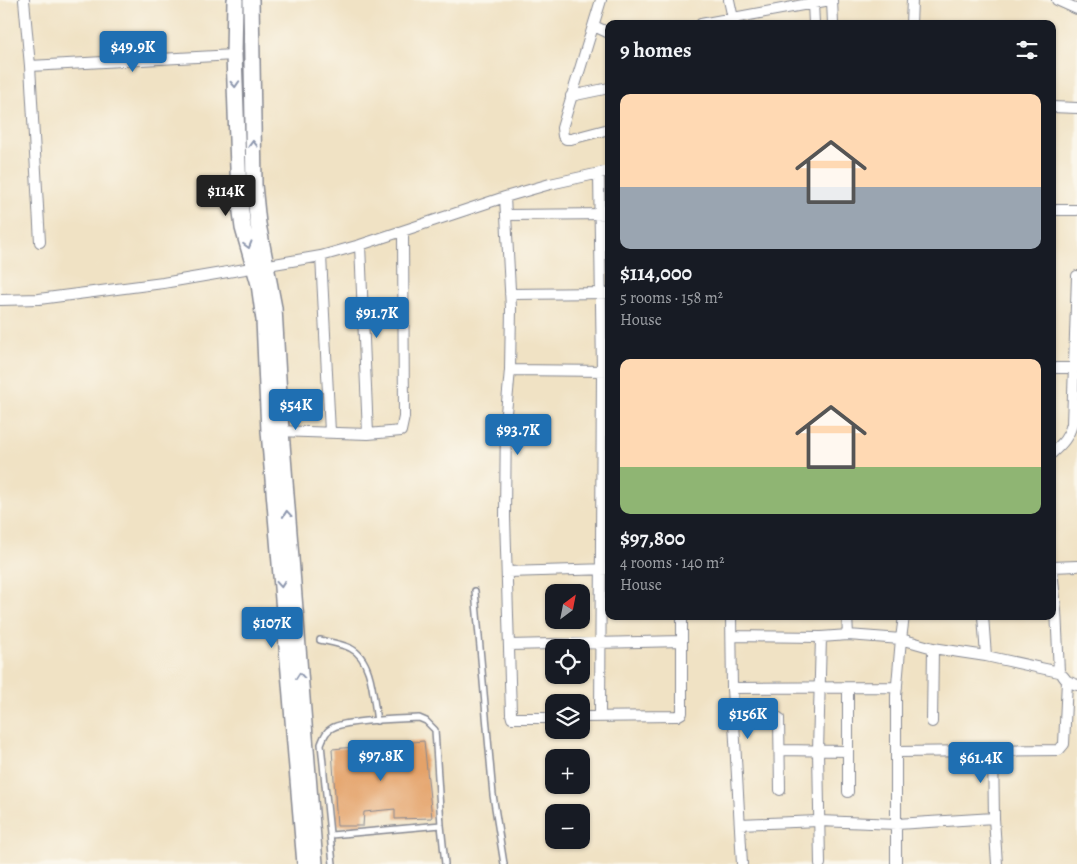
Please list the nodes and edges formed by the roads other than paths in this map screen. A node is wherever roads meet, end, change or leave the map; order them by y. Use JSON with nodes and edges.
{"nodes":[{"id":1,"x":24,"y":0,"type":"edge"},
{"id":2,"x":235,"y":0,"type":"edge"},
{"id":3,"x":250,"y":0,"type":"edge"},
{"id":4,"x":601,"y":0,"type":"edge"},
{"id":5,"x":729,"y":0,"type":"edge"},
{"id":6,"x":831,"y":0,"type":"edge"},
{"id":7,"x":912,"y":0,"type":"edge"},
{"id":8,"x":1057,"y":0,"type":"edge"},
{"id":9,"x":812,"y":3,"type":"junction"},
{"id":10,"x":1077,"y":9,"type":"edge"},
{"id":11,"x":734,"y":20,"type":"edge"},
{"id":12,"x":738,"y":20,"type":"edge"},
{"id":13,"x":814,"y":20,"type":"edge"},
{"id":14,"x":833,"y":20,"type":"edge"},
{"id":15,"x":911,"y":20,"type":"edge"},
{"id":16,"x":594,"y":26,"type":"junction"},
{"id":17,"x":605,"y":30,"type":"edge"},
{"id":18,"x":234,"y":55,"type":"junction"},
{"id":19,"x":30,"y":66,"type":"junction"},
{"id":20,"x":605,"y":89,"type":"edge"},
{"id":21,"x":571,"y":96,"type":"junction"},
{"id":22,"x":1056,"y":107,"type":"edge"},
{"id":23,"x":1077,"y":108,"type":"edge"},
{"id":24,"x":605,"y":130,"type":"edge"},
{"id":25,"x":604,"y":172,"type":"edge"},
{"id":26,"x":505,"y":198,"type":"junction"},
{"id":27,"x":1056,"y":210,"type":"edge"},
{"id":28,"x":1077,"y":210,"type":"edge"},
{"id":29,"x":605,"y":214,"type":"edge"},
{"id":30,"x":506,"y":215,"type":"junction"},
{"id":31,"x":403,"y":232,"type":"junction"},
{"id":32,"x":40,"y":242,"type":"dead end"},
{"id":33,"x":360,"y":245,"type":"junction"},
{"id":34,"x":322,"y":256,"type":"junction"},
{"id":35,"x":260,"y":266,"type":"junction"},
{"id":36,"x":1077,"y":276,"type":"edge"},
{"id":37,"x":605,"y":293,"type":"edge"},
{"id":38,"x":510,"y":294,"type":"junction"},
{"id":39,"x":0,"y":300,"type":"edge"},
{"id":40,"x":1056,"y":368,"type":"edge"},
{"id":41,"x":1076,"y":368,"type":"edge"},
{"id":42,"x":510,"y":370,"type":"junction"},
{"id":43,"x":605,"y":371,"type":"edge"},
{"id":44,"x":275,"y":431,"type":"junction"},
{"id":45,"x":330,"y":432,"type":"junction"},
{"id":46,"x":368,"y":434,"type":"junction"},
{"id":47,"x":1056,"y":449,"type":"edge"},
{"id":48,"x":605,"y":450,"type":"edge"},
{"id":49,"x":1077,"y":566,"type":"edge"},
{"id":50,"x":1056,"y":568,"type":"edge"},
{"id":51,"x":604,"y":569,"type":"edge"},
{"id":52,"x":506,"y":572,"type":"junction"},
{"id":53,"x":475,"y":591,"type":"dead end"},
{"id":54,"x":1056,"y":610,"type":"edge"},
{"id":55,"x":682,"y":620,"type":"edge"},
{"id":56,"x":731,"y":620,"type":"edge"},
{"id":57,"x":847,"y":620,"type":"edge"},
{"id":58,"x":903,"y":620,"type":"edge"},
{"id":59,"x":984,"y":620,"type":"edge"},
{"id":60,"x":848,"y":635,"type":"junction"},
{"id":61,"x":732,"y":636,"type":"junction"},
{"id":62,"x":821,"y":636,"type":"junction"},
{"id":63,"x":901,"y":639,"type":"junction"},
{"id":64,"x":320,"y":640,"type":"dead end"},
{"id":65,"x":682,"y":641,"type":"junction"},
{"id":66,"x":600,"y":644,"type":"junction"},
{"id":67,"x":509,"y":645,"type":"junction"},
{"id":68,"x":933,"y":648,"type":"junction"},
{"id":69,"x":986,"y":656,"type":"junction"},
{"id":70,"x":1058,"y":672,"type":"junction"},
{"id":71,"x":1067,"y":680,"type":"junction"},
{"id":72,"x":1077,"y":685,"type":"edge"},
{"id":73,"x":732,"y":688,"type":"junction"},
{"id":74,"x":819,"y":688,"type":"junction"},
{"id":75,"x":848,"y":688,"type":"junction"},
{"id":76,"x":897,"y":688,"type":"junction"},
{"id":77,"x":590,"y":717,"type":"edge"},
{"id":78,"x":600,"y":717,"type":"junction"},
{"id":79,"x":545,"y":718,"type":"edge"},
{"id":80,"x":779,"y":718,"type":"dead end"},
{"id":81,"x":377,"y":721,"type":"junction"},
{"id":82,"x":932,"y":722,"type":"dead end"},
{"id":83,"x":780,"y":750,"type":"junction"},
{"id":84,"x":848,"y":750,"type":"junction"},
{"id":85,"x":993,"y":750,"type":"junction"},
{"id":86,"x":818,"y":751,"type":"junction"},
{"id":87,"x":896,"y":752,"type":"junction"},
{"id":88,"x":780,"y":790,"type":"dead end"},
{"id":89,"x":848,"y":792,"type":"dead end"},
{"id":90,"x":994,"y":818,"type":"junction"},
{"id":91,"x":819,"y":822,"type":"junction"},
{"id":92,"x":740,"y":824,"type":"junction"},
{"id":93,"x":896,"y":824,"type":"junction"},
{"id":94,"x":441,"y":825,"type":"junction"},
{"id":95,"x":331,"y":835,"type":"junction"},
{"id":96,"x":305,"y":864,"type":"edge"},
{"id":97,"x":316,"y":864,"type":"edge"},
{"id":98,"x":334,"y":864,"type":"edge"},
{"id":99,"x":445,"y":864,"type":"edge"},
{"id":100,"x":504,"y":864,"type":"edge"},
{"id":101,"x":742,"y":864,"type":"edge"},
{"id":102,"x":820,"y":864,"type":"edge"},
{"id":103,"x":896,"y":864,"type":"edge"},
{"id":104,"x":997,"y":864,"type":"edge"}],
"edges":[{"from":1,"to":19,"type":"street"},
{"from":2,"to":18,"type":"street"},
{"from":35,"to":3,"type":"street","one_way":true},
{"from":4,"to":16,"type":"street"},
{"from":5,"to":11,"type":"street"},
{"from":6,"to":9,"type":"street"},
{"from":6,"to":14,"type":"street"},
{"from":7,"to":15,"type":"street"},
{"from":8,"to":10,"type":"street"},
{"from":9,"to":12,"type":"street"},
{"from":9,"to":13,"type":"street"},
{"from":16,"to":17,"type":"street"},
{"from":16,"to":21,"type":"street"},
{"from":18,"to":19,"type":"street"},
{"from":18,"to":35,"type":"street","one_way":true},
{"from":19,"to":32,"type":"street"},
{"from":20,"to":21,"type":"street"},
{"from":21,"to":24,"type":"street"},
{"from":22,"to":23,"type":"street"},
{"from":25,"to":26,"type":"street"},
{"from":25,"to":29,"type":"street"},
{"from":26,"to":30,"type":"street"},
{"from":26,"to":31,"type":"street"},
{"from":27,"to":28,"type":"street"},
{"from":29,"to":30,"type":"street"},
{"from":29,"to":37,"type":"street"},
{"from":30,"to":38,"type":"street"},
{"from":31,"to":33,"type":"street"},
{"from":31,"to":46,"type":"street"},
{"from":33,"to":34,"type":"street"},
{"from":33,"to":46,"type":"street"},
{"from":34,"to":35,"type":"street"},
{"from":34,"to":45,"type":"street"},
{"from":35,"to":39,"type":"street"},
{"from":35,"to":44,"type":"street"},
{"from":36,"to":41,"type":"street"},
{"from":37,"to":38,"type":"street"},
{"from":37,"to":43,"type":"street"},
{"from":38,"to":42,"type":"street"},
{"from":40,"to":41,"type":"street"},
{"from":41,"to":47,"type":"street"},
{"from":42,"to":43,"type":"street"},
{"from":42,"to":52,"type":"street"},
{"from":43,"to":48,"type":"street"},
{"from":44,"to":45,"type":"street"},
{"from":44,"to":96,"type":"street","one_way":true},
{"from":97,"to":44,"type":"street","one_way":true},
{"from":45,"to":46,"type":"street"},
{"from":48,"to":51,"type":"street"},
{"from":49,"to":50,"type":"street"},
{"from":51,"to":52,"type":"street"},
{"from":51,"to":66,"type":"street"},
{"from":52,"to":67,"type":"street"},
{"from":53,"to":100,"type":"lane"},
{"from":54,"to":70,"type":"street"},
{"from":55,"to":65,"type":"street"},
{"from":56,"to":61,"type":"street"},
{"from":57,"to":60,"type":"street"},
{"from":58,"to":63,"type":"street"},
{"from":59,"to":69,"type":"street"},
{"from":60,"to":62,"type":"street"},
{"from":60,"to":63,"type":"street"},
{"from":61,"to":62,"type":"street"},
{"from":61,"to":73,"type":"street"},
{"from":62,"to":74,"type":"street"},
{"from":63,"to":68,"type":"street"},
{"from":63,"to":76,"type":"street"},
{"from":64,"to":81,"type":"lane"},
{"from":65,"to":66,"type":"street"},
{"from":65,"to":78,"type":"street"},
{"from":66,"to":67,"type":"street"},
{"from":66,"to":78,"type":"street"},
{"from":67,"to":79,"type":"street"},
{"from":68,"to":69,"type":"street"},
{"from":68,"to":82,"type":"street"},
{"from":69,"to":70,"type":"street"},
{"from":70,"to":71,"type":"street"},
{"from":71,"to":72,"type":"street"},
{"from":71,"to":85,"type":"street"},
{"from":73,"to":74,"type":"street"},
{"from":73,"to":92,"type":"street"},
{"from":74,"to":75,"type":"street"},
{"from":74,"to":86,"type":"street"},
{"from":75,"to":76,"type":"street"},
{"from":75,"to":84,"type":"street"},
{"from":76,"to":87,"type":"street"},
{"from":77,"to":78,"type":"street"},
{"from":80,"to":83,"type":"street"},
{"from":81,"to":94,"type":"lane"},
{"from":81,"to":95,"type":"lane"},
{"from":83,"to":86,"type":"street"},
{"from":83,"to":88,"type":"street"},
{"from":84,"to":86,"type":"street"},
{"from":84,"to":89,"type":"street"},
{"from":85,"to":87,"type":"street"},
{"from":85,"to":90,"type":"street"},
{"from":86,"to":91,"type":"street"},
{"from":87,"to":93,"type":"street"},
{"from":90,"to":93,"type":"street"},
{"from":90,"to":104,"type":"street"},
{"from":91,"to":92,"type":"street"},
{"from":91,"to":93,"type":"street"},
{"from":91,"to":102,"type":"street"},
{"from":92,"to":101,"type":"street"},
{"from":93,"to":103,"type":"street"},
{"from":94,"to":95,"type":"lane"},
{"from":94,"to":99,"type":"lane"},
{"from":95,"to":98,"type":"lane"}]}
